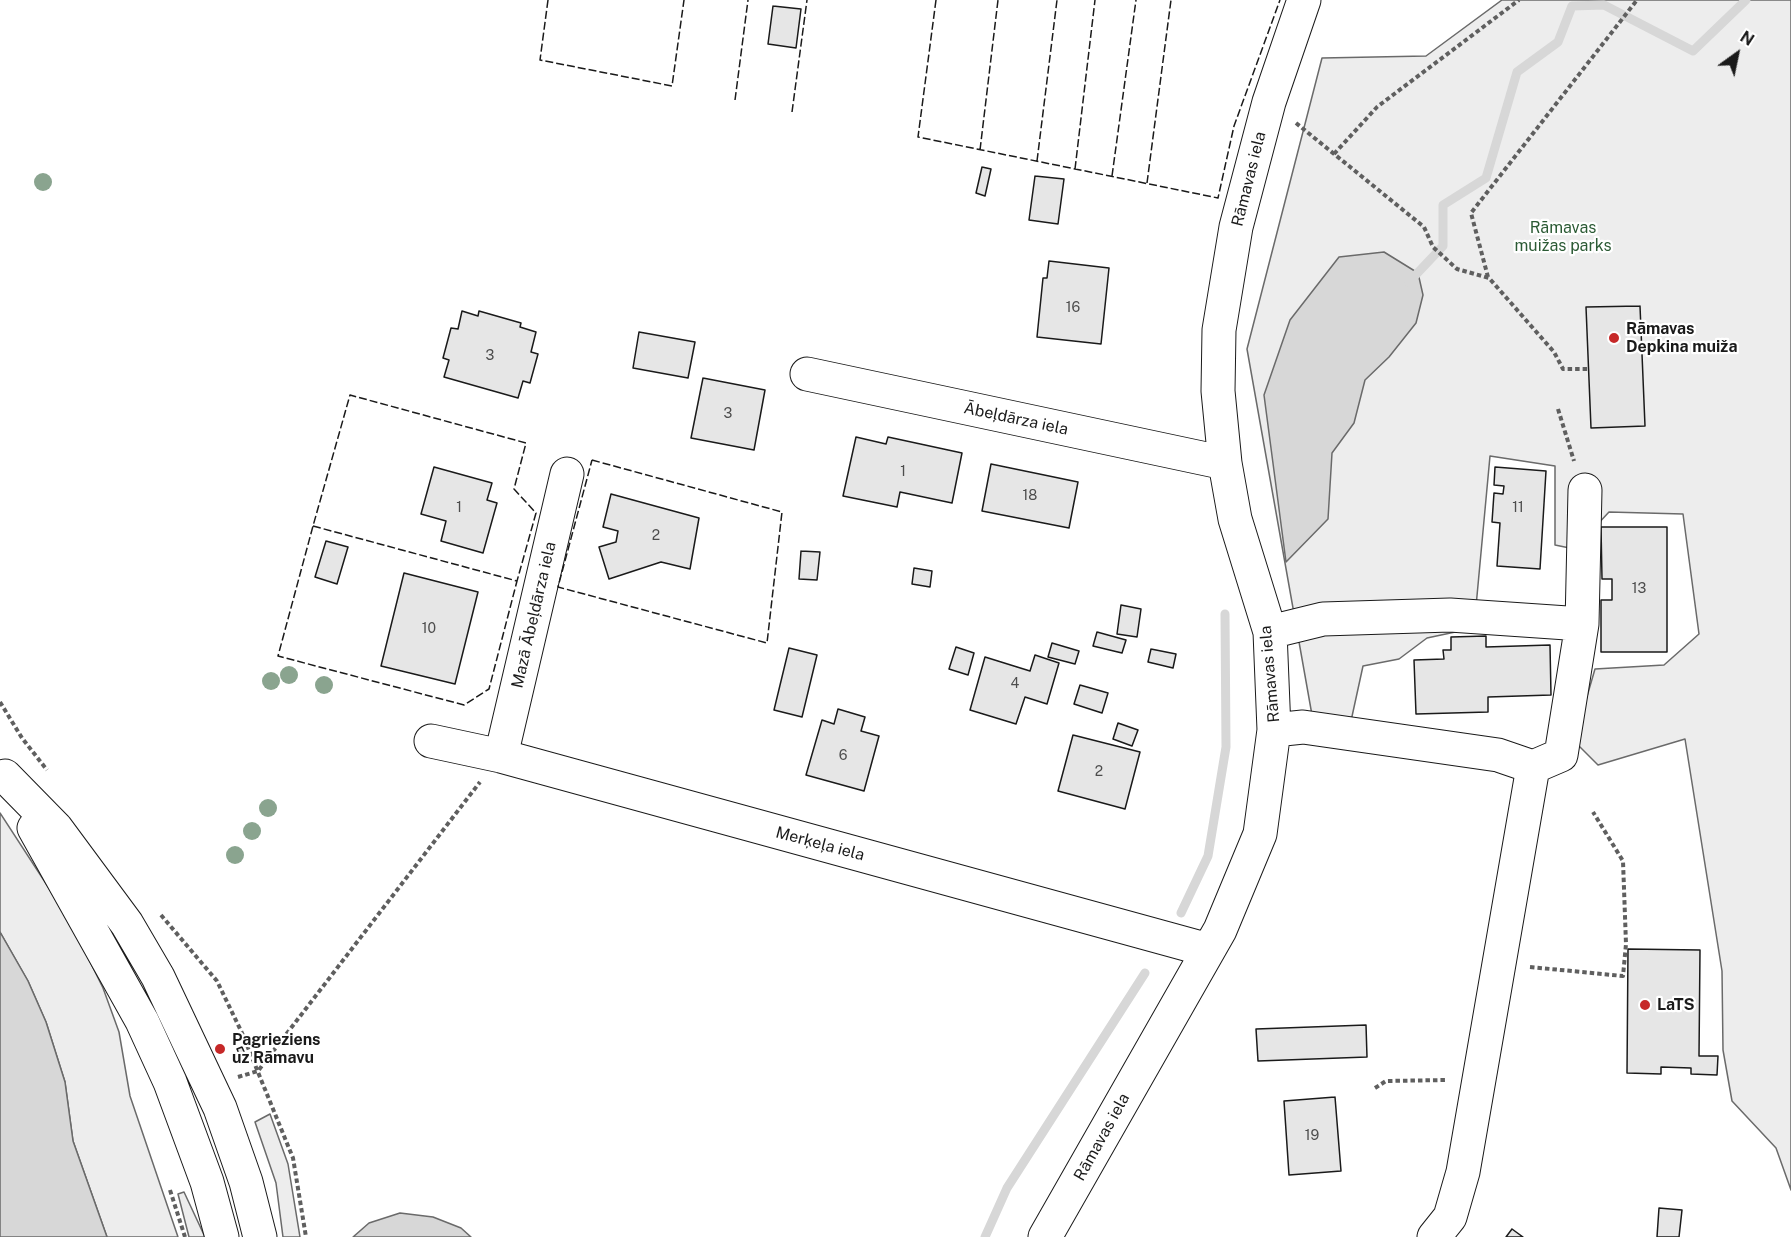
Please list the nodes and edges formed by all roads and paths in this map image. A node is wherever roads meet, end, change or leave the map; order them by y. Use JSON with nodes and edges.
{"nodes":[{"id":1,"x":1304,"y":0,"type":"edge"},
{"id":2,"x":1519,"y":0,"type":"edge"},
{"id":3,"x":1637,"y":0,"type":"edge"},
{"id":4,"x":1269,"y":102,"type":"junction"},
{"id":5,"x":1334,"y":154,"type":"junction"},
{"id":6,"x":1489,"y":278,"type":"junction"},
{"id":7,"x":1588,"y":369,"type":"dead end"},
{"id":8,"x":807,"y":374,"type":"dead end"},
{"id":9,"x":1558,"y":409,"type":"dead end"},
{"id":10,"x":1225,"y":464,"type":"junction"},
{"id":11,"x":567,"y":474,"type":"dead end"},
{"id":12,"x":1585,"y":490,"type":"joint"},
{"id":13,"x":1582,"y":624,"type":"junction"},
{"id":14,"x":1270,"y":632,"type":"junction"},
{"id":15,"x":1274,"y":730,"type":"junction"},
{"id":16,"x":431,"y":741,"type":"dead end"},
{"id":17,"x":501,"y":756,"type":"junction"},
{"id":18,"x":1533,"y":767,"type":"junction"},
{"id":19,"x":2,"y":773,"type":"edge"},
{"id":20,"x":1593,"y":812,"type":"dead end"},
{"id":21,"x":1208,"y":950,"type":"junction"},
{"id":22,"x":1497,"y":965,"type":"junction"},
{"id":23,"x":231,"y":1079,"type":"dead end"},
{"id":24,"x":1478,"y":1080,"type":"junction"},
{"id":25,"x":1375,"y":1088,"type":"dead end"},
{"id":26,"x":170,"y":1190,"type":"dead end"},
{"id":27,"x":184,"y":1237,"type":"edge"},
{"id":28,"x":222,"y":1237,"type":"edge"},
{"id":29,"x":260,"y":1237,"type":"edge"},
{"id":30,"x":1045,"y":1237,"type":"edge"},
{"id":31,"x":1434,"y":1237,"type":"edge"}],
"edges":[{"from":1,"to":4,"type":"street","name":"Rāmavas iela"},
{"from":2,"to":5,"type":"path"},
{"from":3,"to":6,"type":"path"},
{"from":4,"to":5,"type":"path"},
{"from":4,"to":10,"type":"street","name":"Rāmavas iela"},
{"from":5,"to":6,"type":"path"},
{"from":6,"to":7,"type":"path"},
{"from":8,"to":10,"type":"street","name":"Ābeļdārza iela"},
{"from":9,"to":12,"type":"path"},
{"from":10,"to":14,"type":"street","name":"Rāmavas iela"},
{"from":11,"to":17,"type":"street","name":"Mazā Ābeļdārza iela"},
{"from":12,"to":13,"type":"street"},
{"from":13,"to":14,"type":"street"},
{"from":13,"to":18,"type":"street"},
{"from":14,"to":15,"type":"street","name":"Rāmavas iela"},
{"from":15,"to":18,"type":"street"},
{"from":15,"to":21,"type":"street","name":"Rāmavas iela"},
{"from":16,"to":17,"type":"street","name":"Merķeļa iela"},
{"from":17,"to":21,"type":"street","name":"Merķeļa iela"},
{"from":17,"to":23,"type":"path"},
{"from":18,"to":22,"type":"street"},
{"from":19,"to":28,"type":"street"},
{"from":19,"to":29,"type":"street"},
{"from":20,"to":22,"type":"path"},
{"from":21,"to":30,"type":"street","name":"Rāmavas iela"},
{"from":22,"to":24,"type":"street"},
{"from":24,"to":25,"type":"path"},
{"from":24,"to":31,"type":"street"},
{"from":26,"to":27,"type":"path"}]}
